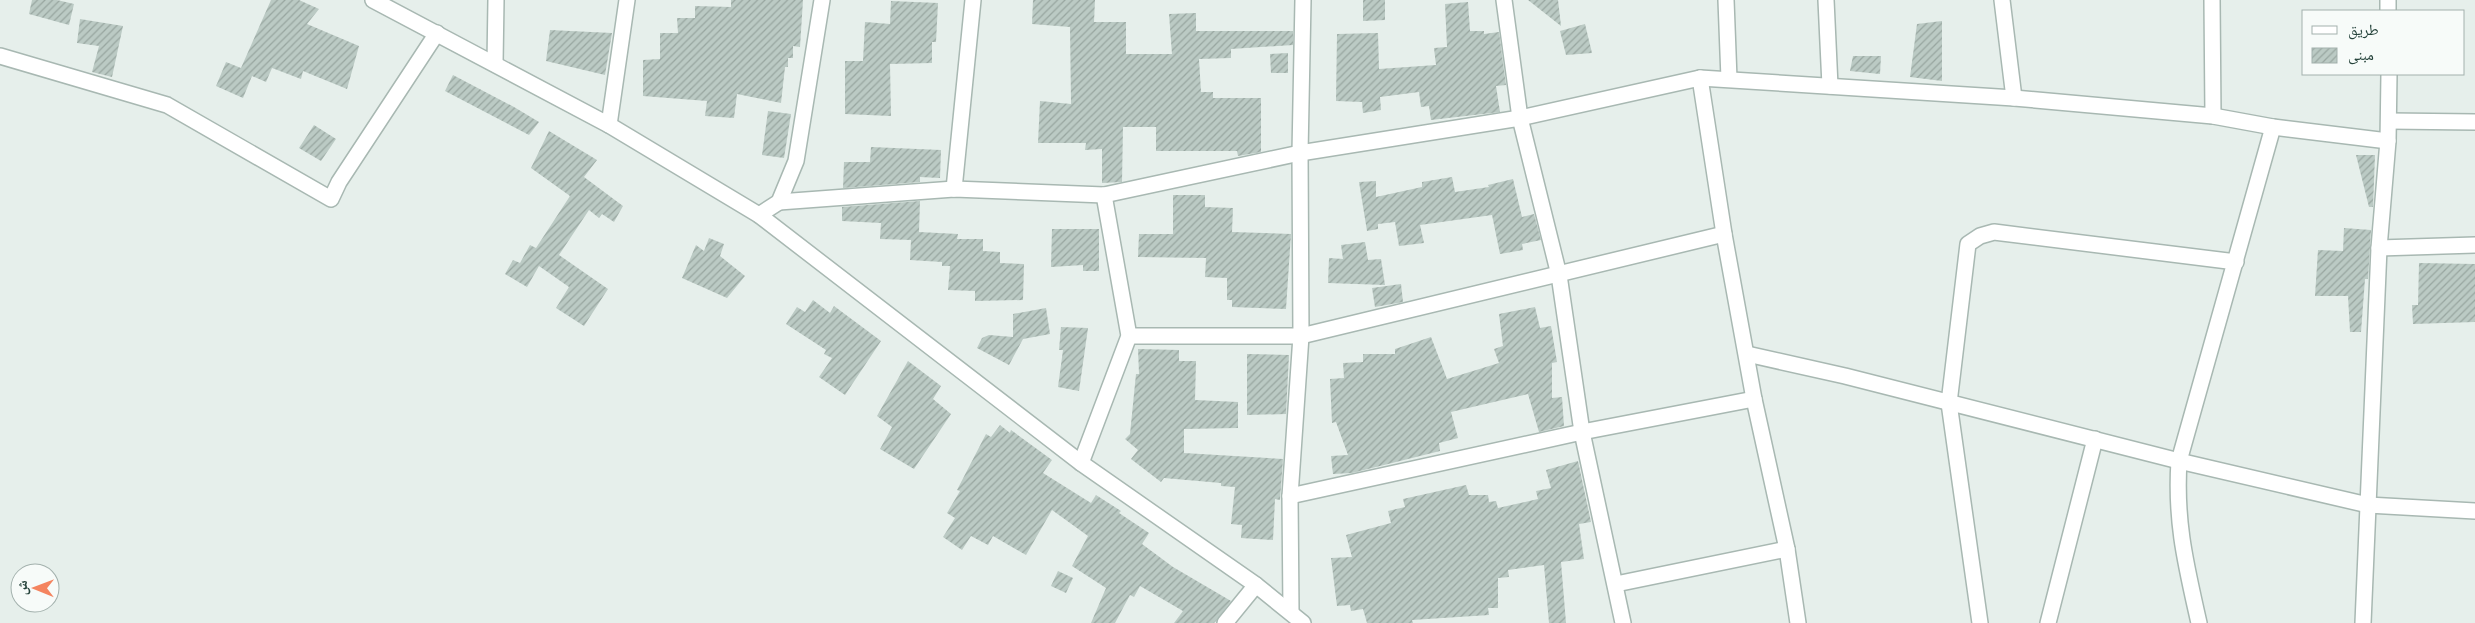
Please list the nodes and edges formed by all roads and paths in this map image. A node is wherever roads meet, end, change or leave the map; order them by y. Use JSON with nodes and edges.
{"nodes":[{"id":1,"x":373,"y":0,"type":"edge"},
{"id":2,"x":496,"y":0,"type":"edge"},
{"id":3,"x":628,"y":0,"type":"edge"},
{"id":4,"x":822,"y":0,"type":"edge"},
{"id":5,"x":972,"y":0,"type":"edge"},
{"id":6,"x":1303,"y":0,"type":"edge"},
{"id":7,"x":1504,"y":0,"type":"edge"},
{"id":8,"x":1726,"y":0,"type":"edge"},
{"id":9,"x":1826,"y":0,"type":"edge"},
{"id":10,"x":2002,"y":0,"type":"edge"},
{"id":11,"x":2212,"y":0,"type":"edge"},
{"id":12,"x":437,"y":33,"type":"junction"},
{"id":13,"x":0,"y":56,"type":"edge"},
{"id":14,"x":495,"y":63,"type":"junction"},
{"id":15,"x":2388,"y":75,"type":"edge"},
{"id":16,"x":1700,"y":78,"type":"junction"},
{"id":17,"x":1729,"y":79,"type":"junction"},
{"id":18,"x":1830,"y":86,"type":"junction"},
{"id":19,"x":2014,"y":98,"type":"junction"},
{"id":20,"x":2213,"y":116,"type":"junction"},
{"id":21,"x":1520,"y":118,"type":"junction"},
{"id":22,"x":2389,"y":121,"type":"junction"},
{"id":23,"x":2475,"y":122,"type":"edge"},
{"id":24,"x":609,"y":125,"type":"junction"},
{"id":25,"x":2273,"y":127,"type":"junction"},
{"id":26,"x":2388,"y":141,"type":"junction"},
{"id":27,"x":1300,"y":153,"type":"junction"},
{"id":28,"x":954,"y":189,"type":"junction"},
{"id":29,"x":1104,"y":195,"type":"junction"},
{"id":30,"x":779,"y":202,"type":"junction"},
{"id":31,"x":759,"y":215,"type":"junction"},
{"id":32,"x":1724,"y":234,"type":"junction"},
{"id":33,"x":2475,"y":246,"type":"edge"},
{"id":34,"x":2380,"y":248,"type":"junction"},
{"id":35,"x":2236,"y":262,"type":"junction"},
{"id":36,"x":1559,"y":275,"type":"junction"},
{"id":37,"x":1129,"y":336,"type":"junction"},
{"id":38,"x":1301,"y":336,"type":"junction"},
{"id":39,"x":1747,"y":354,"type":"junction"},
{"id":40,"x":1754,"y":398,"type":"junction"},
{"id":41,"x":1949,"y":403,"type":"junction"},
{"id":42,"x":1582,"y":432,"type":"junction"},
{"id":43,"x":2095,"y":439,"type":"junction"},
{"id":44,"x":2179,"y":461,"type":"junction"},
{"id":45,"x":1081,"y":463,"type":"junction"},
{"id":46,"x":1290,"y":496,"type":"junction"},
{"id":47,"x":2368,"y":505,"type":"junction"},
{"id":48,"x":2475,"y":511,"type":"edge"},
{"id":49,"x":1787,"y":549,"type":"junction"},
{"id":50,"x":1616,"y":584,"type":"junction"},
{"id":51,"x":1256,"y":585,"type":"junction"},
{"id":52,"x":1291,"y":612,"type":"junction"},
{"id":53,"x":1225,"y":623,"type":"edge"},
{"id":54,"x":1303,"y":623,"type":"edge"},
{"id":55,"x":1623,"y":623,"type":"edge"},
{"id":56,"x":1798,"y":623,"type":"edge"},
{"id":57,"x":1980,"y":623,"type":"edge"},
{"id":58,"x":2048,"y":623,"type":"edge"},
{"id":59,"x":2199,"y":623,"type":"edge"},
{"id":60,"x":2363,"y":623,"type":"edge"}],
"edges":[{"from":1,"to":12,"type":"street"},
{"from":2,"to":14,"type":"street"},
{"from":3,"to":24,"type":"street"},
{"from":4,"to":30,"type":"street"},
{"from":5,"to":28,"type":"street"},
{"from":6,"to":27,"type":"street"},
{"from":7,"to":21,"type":"street"},
{"from":8,"to":17,"type":"street"},
{"from":9,"to":18,"type":"street"},
{"from":10,"to":19,"type":"street"},
{"from":11,"to":20,"type":"street"},
{"from":12,"to":13,"type":"street"},
{"from":12,"to":14,"type":"street"},
{"from":14,"to":24,"type":"street"},
{"from":15,"to":22,"type":"street"},
{"from":16,"to":17,"type":"street"},
{"from":16,"to":21,"type":"street"},
{"from":16,"to":32,"type":"street"},
{"from":17,"to":18,"type":"street"},
{"from":18,"to":19,"type":"street"},
{"from":19,"to":20,"type":"street"},
{"from":20,"to":25,"type":"street"},
{"from":21,"to":27,"type":"street"},
{"from":21,"to":36,"type":"street"},
{"from":22,"to":23,"type":"street"},
{"from":22,"to":26,"type":"street"},
{"from":24,"to":31,"type":"street"},
{"from":25,"to":26,"type":"street"},
{"from":25,"to":35,"type":"street"},
{"from":26,"to":34,"type":"street"},
{"from":27,"to":29,"type":"street"},
{"from":27,"to":38,"type":"street"},
{"from":28,"to":29,"type":"street"},
{"from":28,"to":30,"type":"street"},
{"from":29,"to":37,"type":"street"},
{"from":30,"to":31,"type":"street"},
{"from":31,"to":45,"type":"street"},
{"from":32,"to":36,"type":"street"},
{"from":32,"to":39,"type":"street"},
{"from":33,"to":34,"type":"street"},
{"from":34,"to":47,"type":"street"},
{"from":35,"to":41,"type":"street"},
{"from":35,"to":44,"type":"street"},
{"from":36,"to":38,"type":"street"},
{"from":36,"to":42,"type":"street"},
{"from":37,"to":38,"type":"street"},
{"from":37,"to":45,"type":"street"},
{"from":38,"to":46,"type":"street"},
{"from":39,"to":40,"type":"street"},
{"from":39,"to":41,"type":"street"},
{"from":40,"to":42,"type":"street"},
{"from":40,"to":49,"type":"street"},
{"from":41,"to":43,"type":"street"},
{"from":41,"to":57,"type":"street"},
{"from":42,"to":46,"type":"street"},
{"from":42,"to":50,"type":"street"},
{"from":43,"to":44,"type":"street"},
{"from":43,"to":58,"type":"street"},
{"from":44,"to":47,"type":"street"},
{"from":44,"to":59,"type":"street"},
{"from":45,"to":51,"type":"street"},
{"from":46,"to":52,"type":"street"},
{"from":47,"to":48,"type":"street"},
{"from":47,"to":60,"type":"street"},
{"from":49,"to":50,"type":"street"},
{"from":49,"to":56,"type":"street"},
{"from":50,"to":55,"type":"street"},
{"from":51,"to":52,"type":"street"},
{"from":51,"to":53,"type":"street"},
{"from":52,"to":54,"type":"street"}]}
